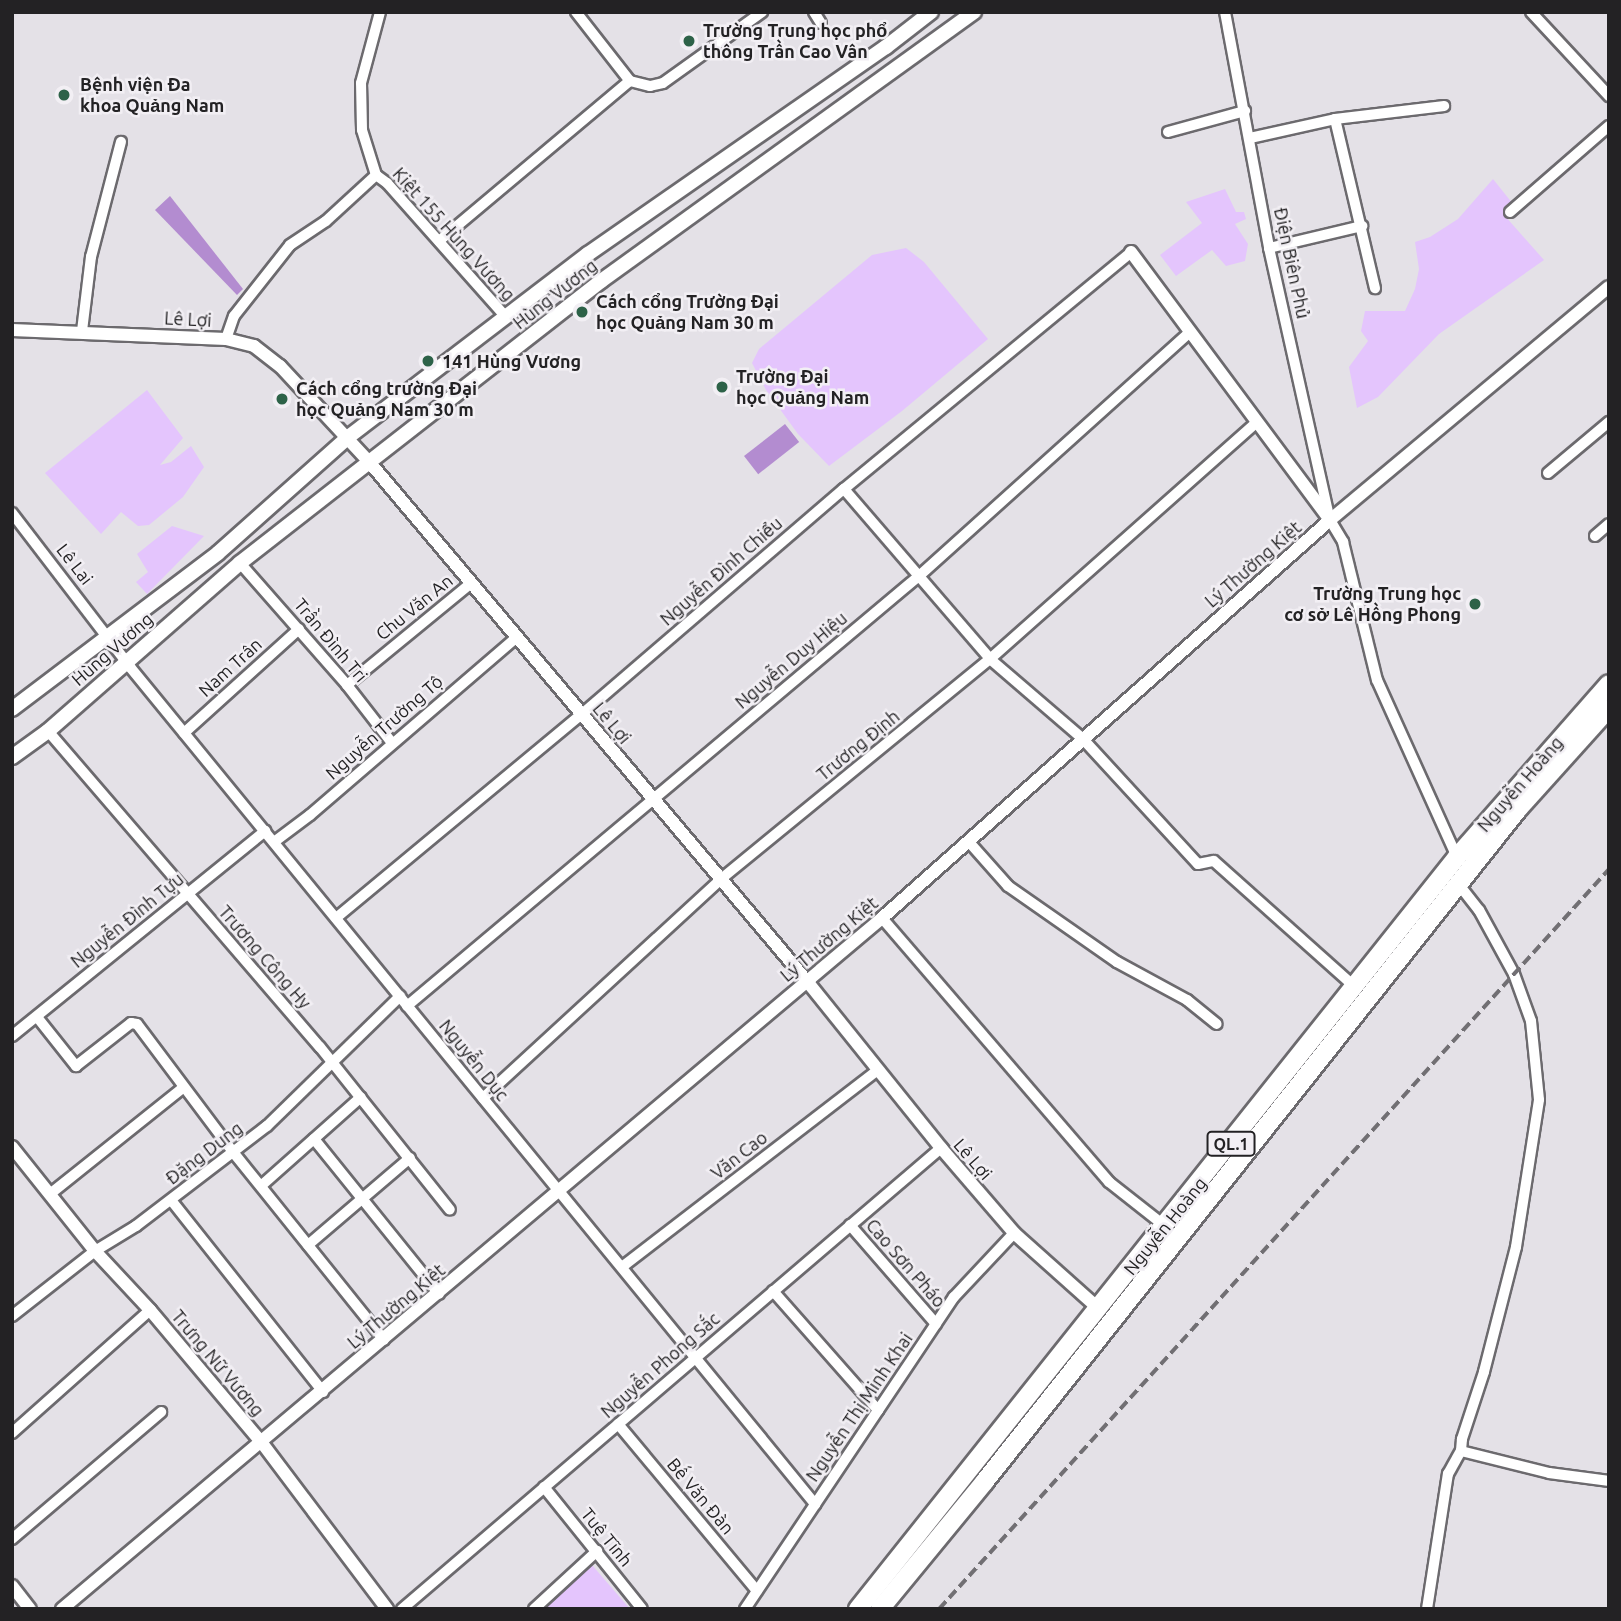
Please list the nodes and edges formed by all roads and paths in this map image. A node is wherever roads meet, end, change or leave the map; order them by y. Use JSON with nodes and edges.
{"nodes":[{"id":1,"x":380,"y":12,"type":"edge"},
{"id":2,"x":576,"y":12,"type":"edge"},
{"id":3,"x":762,"y":12,"type":"edge"},
{"id":4,"x":814,"y":12,"type":"edge"},
{"id":5,"x":931,"y":12,"type":"edge"},
{"id":6,"x":1224,"y":12,"type":"edge"},
{"id":7,"x":1531,"y":12,"type":"edge"},
{"id":8,"x":965,"y":15,"type":"edge"},
{"id":9,"x":821,"y":23,"type":"dead end"},
{"id":10,"x":630,"y":81,"type":"junction"},
{"id":11,"x":1609,"y":96,"type":"edge"},
{"id":12,"x":1444,"y":106,"type":"dead end"},
{"id":13,"x":1245,"y":111,"type":"junction"},
{"id":14,"x":1335,"y":119,"type":"junction"},
{"id":15,"x":1609,"y":126,"type":"edge"},
{"id":16,"x":1168,"y":132,"type":"dead end"},
{"id":17,"x":1250,"y":138,"type":"junction"},
{"id":18,"x":121,"y":142,"type":"dead end"},
{"id":19,"x":376,"y":175,"type":"junction"},
{"id":20,"x":1510,"y":212,"type":"dead end"},
{"id":21,"x":1362,"y":226,"type":"junction"},
{"id":22,"x":439,"y":241,"type":"junction"},
{"id":23,"x":1269,"y":248,"type":"junction"},
{"id":24,"x":1131,"y":252,"type":"joint"},
{"id":25,"x":1609,"y":287,"type":"edge"},
{"id":26,"x":1375,"y":288,"type":"dead end"},
{"id":27,"x":506,"y":317,"type":"junction"},
{"id":28,"x":12,"y":330,"type":"edge"},
{"id":29,"x":82,"y":331,"type":"junction"},
{"id":30,"x":1190,"y":332,"type":"junction"},
{"id":31,"x":226,"y":339,"type":"junction"},
{"id":32,"x":1257,"y":422,"type":"junction"},
{"id":33,"x":1608,"y":423,"type":"edge"},
{"id":34,"x":347,"y":438,"type":"junction"},
{"id":35,"x":371,"y":464,"type":"junction"},
{"id":36,"x":1548,"y":473,"type":"dead end"},
{"id":37,"x":844,"y":489,"type":"junction"},
{"id":38,"x":12,"y":513,"type":"edge"},
{"id":39,"x":1329,"y":520,"type":"junction"},
{"id":40,"x":1609,"y":524,"type":"edge"},
{"id":41,"x":1595,"y":536,"type":"dead end"},
{"id":42,"x":240,"y":563,"type":"junction"},
{"id":43,"x":919,"y":576,"type":"junction"},
{"id":44,"x":471,"y":583,"type":"junction"},
{"id":45,"x":299,"y":629,"type":"junction"},
{"id":46,"x":109,"y":636,"type":"junction"},
{"id":47,"x":517,"y":637,"type":"junction"},
{"id":48,"x":990,"y":659,"type":"junction"},
{"id":49,"x":127,"y":662,"type":"junction"},
{"id":50,"x":1609,"y":684,"type":"edge"},
{"id":51,"x":347,"y":685,"type":"junction"},
{"id":52,"x":1609,"y":708,"type":"edge"},
{"id":53,"x":12,"y":709,"type":"edge"},
{"id":54,"x":582,"y":714,"type":"junction"},
{"id":55,"x":48,"y":731,"type":"junction"},
{"id":56,"x":184,"y":733,"type":"junction"},
{"id":57,"x":1082,"y":738,"type":"junction"},
{"id":58,"x":392,"y":743,"type":"junction"},
{"id":59,"x":12,"y":757,"type":"edge"},
{"id":60,"x":653,"y":798,"type":"junction"},
{"id":61,"x":265,"y":831,"type":"junction"},
{"id":62,"x":274,"y":842,"type":"junction"},
{"id":63,"x":969,"y":842,"type":"junction"},
{"id":64,"x":1457,"y":857,"type":"junction"},
{"id":65,"x":721,"y":879,"type":"junction"},
{"id":66,"x":1460,"y":886,"type":"junction"},
{"id":67,"x":187,"y":893,"type":"junction"},
{"id":68,"x":335,"y":918,"type":"junction"},
{"id":69,"x":882,"y":918,"type":"junction"},
{"id":70,"x":806,"y":980,"type":"junction"},
{"id":71,"x":1355,"y":987,"type":"junction"},
{"id":72,"x":400,"y":996,"type":"junction"},
{"id":73,"x":407,"y":1006,"type":"junction"},
{"id":74,"x":37,"y":1017,"type":"junction"},
{"id":75,"x":1217,"y":1024,"type":"dead end"},
{"id":76,"x":12,"y":1037,"type":"edge"},
{"id":77,"x":334,"y":1064,"type":"junction"},
{"id":78,"x":878,"y":1070,"type":"junction"},
{"id":79,"x":1287,"y":1087,"type":"junction"},
{"id":80,"x":183,"y":1088,"type":"junction"},
{"id":81,"x":361,"y":1097,"type":"junction"},
{"id":82,"x":483,"y":1098,"type":"junction"},
{"id":83,"x":314,"y":1139,"type":"junction"},
{"id":84,"x":12,"y":1147,"type":"edge"},
{"id":85,"x":941,"y":1148,"type":"junction"},
{"id":86,"x":233,"y":1152,"type":"junction"},
{"id":87,"x":410,"y":1158,"type":"junction"},
{"id":88,"x":262,"y":1185,"type":"junction"},
{"id":89,"x":559,"y":1191,"type":"junction"},
{"id":90,"x":50,"y":1195,"type":"junction"},
{"id":91,"x":171,"y":1199,"type":"junction"},
{"id":92,"x":362,"y":1200,"type":"junction"},
{"id":93,"x":450,"y":1210,"type":"dead end"},
{"id":94,"x":850,"y":1225,"type":"junction"},
{"id":95,"x":1165,"y":1226,"type":"junction"},
{"id":96,"x":1014,"y":1233,"type":"junction"},
{"id":97,"x":308,"y":1245,"type":"junction"},
{"id":98,"x":95,"y":1251,"type":"junction"},
{"id":99,"x":622,"y":1267,"type":"junction"},
{"id":100,"x":773,"y":1291,"type":"junction"},
{"id":101,"x":439,"y":1294,"type":"junction"},
{"id":102,"x":1098,"y":1308,"type":"junction"},
{"id":103,"x":150,"y":1310,"type":"junction"},
{"id":104,"x":14,"y":1312,"type":"edge"},
{"id":105,"x":936,"y":1324,"type":"junction"},
{"id":106,"x":384,"y":1340,"type":"junction"},
{"id":107,"x":695,"y":1357,"type":"junction"},
{"id":108,"x":323,"y":1392,"type":"junction"},
{"id":109,"x":878,"y":1410,"type":"junction"},
{"id":110,"x":161,"y":1412,"type":"dead end"},
{"id":111,"x":618,"y":1424,"type":"junction"},
{"id":112,"x":12,"y":1433,"type":"edge"},
{"id":113,"x":262,"y":1443,"type":"junction"},
{"id":114,"x":1461,"y":1451,"type":"junction"},
{"id":115,"x":1609,"y":1482,"type":"edge"},
{"id":116,"x":544,"y":1487,"type":"junction"},
{"id":117,"x":815,"y":1504,"type":"junction"},
{"id":118,"x":12,"y":1539,"type":"edge"},
{"id":119,"x":597,"y":1551,"type":"junction"},
{"id":120,"x":12,"y":1586,"type":"edge"},
{"id":121,"x":757,"y":1591,"type":"junction"},
{"id":122,"x":30,"y":1609,"type":"edge"},
{"id":123,"x":62,"y":1609,"type":"edge"},
{"id":124,"x":387,"y":1609,"type":"edge"},
{"id":125,"x":402,"y":1609,"type":"edge"},
{"id":126,"x":534,"y":1609,"type":"edge"},
{"id":127,"x":642,"y":1609,"type":"edge"},
{"id":128,"x":745,"y":1609,"type":"edge"},
{"id":129,"x":858,"y":1609,"type":"edge"},
{"id":130,"x":880,"y":1609,"type":"edge"},
{"id":131,"x":1427,"y":1609,"type":"edge"}],
"edges":[{"from":1,"to":19,"type":"street"},
{"from":2,"to":10,"type":"street"},
{"from":3,"to":10,"type":"street"},
{"from":4,"to":9,"type":"street"},
{"from":5,"to":27,"type":"main road","name":"Hùng Vương"},
{"from":6,"to":13,"type":"street","name":"Điện Biên Phủ"},
{"from":7,"to":11,"type":"street"},
{"from":8,"to":35,"type":"main road","name":"Hùng Vương"},
{"from":10,"to":22,"type":"street"},
{"from":12,"to":14,"type":"street"},
{"from":13,"to":16,"type":"street"},
{"from":13,"to":17,"type":"street","name":"Điện Biên Phủ"},
{"from":14,"to":17,"type":"street"},
{"from":14,"to":21,"type":"street"},
{"from":15,"to":20,"type":"street"},
{"from":17,"to":23,"type":"street","name":"Điện Biên Phủ"},
{"from":18,"to":29,"type":"street"},
{"from":19,"to":22,"type":"street","name":"Kiệt 155 Hùng Vương"},
{"from":19,"to":31,"type":"street"},
{"from":21,"to":23,"type":"street"},
{"from":21,"to":26,"type":"street"},
{"from":22,"to":27,"type":"street","name":"Kiệt 155 Hùng Vương"},
{"from":23,"to":39,"type":"street","name":"Điện Biên Phủ"},
{"from":24,"to":30,"type":"street"},
{"from":24,"to":37,"type":"street","name":"Nguyễn Đình Chiểu"},
{"from":25,"to":39,"type":"street","name":"Lý Thường Kiệt"},
{"from":27,"to":34,"type":"main road","name":"Hùng Vương"},
{"from":28,"to":29,"type":"street","name":"Lê Lợi"},
{"from":29,"to":31,"type":"street","name":"Lê Lợi"},
{"from":30,"to":32,"type":"street"},
{"from":30,"to":43,"type":"street","name":"Nguyễn Duy Hiệu"},
{"from":31,"to":34,"type":"street","name":"Lê Lợi"},
{"from":32,"to":39,"type":"street"},
{"from":32,"to":48,"type":"street","name":"Trương Định"},
{"from":33,"to":36,"type":"street"},
{"from":34,"to":35,"type":"street","name":"Lê Lợi"},
{"from":34,"to":46,"type":"main road","name":"Hùng Vương"},
{"from":35,"to":42,"type":"main road","name":"Hùng Vương"},
{"from":35,"to":44,"type":"street","name":"Lê Lợi"},
{"from":37,"to":43,"type":"street"},
{"from":37,"to":54,"type":"street","name":"Nguyễn Đình Chiểu"},
{"from":38,"to":46,"type":"street","name":"Lê Lai"},
{"from":39,"to":57,"type":"street","name":"Lý Thường Kiệt"},
{"from":39,"to":64,"type":"street","name":"Điện Biên Phủ"},
{"from":40,"to":41,"type":"street"},
{"from":42,"to":45,"type":"street","name":"Trần Đình Tri"},
{"from":42,"to":49,"type":"main road","name":"Hùng Vương"},
{"from":43,"to":48,"type":"street"},
{"from":43,"to":60,"type":"street","name":"Nguyễn Duy Hiệu"},
{"from":44,"to":47,"type":"street","name":"Lê Lợi"},
{"from":44,"to":51,"type":"street","name":"Chu Văn An"},
{"from":45,"to":51,"type":"street","name":"Trần Đình Tri"},
{"from":45,"to":56,"type":"street","name":"Nam Trân"},
{"from":46,"to":49,"type":"street","name":"Nguyễn Dục"},
{"from":46,"to":53,"type":"main road","name":"Hùng Vương"},
{"from":47,"to":54,"type":"street","name":"Lê Lợi"},
{"from":47,"to":58,"type":"street","name":"Nguyễn Trường Tộ"},
{"from":48,"to":57,"type":"street"},
{"from":48,"to":65,"type":"street","name":"Trương Định"},
{"from":49,"to":55,"type":"main road","name":"Hùng Vương"},
{"from":49,"to":56,"type":"street","name":"Nguyễn Dục"},
{"from":50,"to":64,"type":"highway","name":"Nguyễn Hoàng","number":"QL.1"},
{"from":51,"to":58,"type":"street","name":"Trần Đình Tri"},
{"from":52,"to":66,"type":"highway","name":"Nguyễn Hoàng","number":"QL.1"},
{"from":54,"to":60,"type":"street","name":"Lê Lợi"},
{"from":54,"to":68,"type":"street","name":"Nguyễn Đình Chiểu"},
{"from":55,"to":59,"type":"main road","name":"Hùng Vương"},
{"from":55,"to":67,"type":"street","name":"Trương Công Hy"},
{"from":56,"to":61,"type":"street","name":"Nguyễn Dục"},
{"from":57,"to":63,"type":"street","name":"Lý Thường Kiệt"},
{"from":57,"to":71,"type":"street"},
{"from":58,"to":62,"type":"street","name":"Nguyễn Trường Tộ"},
{"from":60,"to":65,"type":"street","name":"Lê Lợi"},
{"from":60,"to":73,"type":"street","name":"Nguyễn Duy Hiệu"},
{"from":61,"to":62,"type":"street","name":"Nguyễn Dục"},
{"from":61,"to":67,"type":"street","name":"Nguyễn Đình Tựu"},
{"from":62,"to":68,"type":"street","name":"Nguyễn Dục"},
{"from":63,"to":69,"type":"street","name":"Lý Thường Kiệt"},
{"from":63,"to":75,"type":"street"},
{"from":64,"to":71,"type":"highway","name":"Nguyễn Hoàng","number":"QL.1"},
{"from":65,"to":70,"type":"street","name":"Lê Lợi"},
{"from":65,"to":82,"type":"street","name":"Trương Định"},
{"from":66,"to":79,"type":"highway","name":"Nguyễn Hoàng","number":"QL.1"},
{"from":66,"to":114,"type":"street"},
{"from":67,"to":74,"type":"street","name":"Nguyễn Đình Tựu"},
{"from":67,"to":77,"type":"street","name":"Trương Công Hy"},
{"from":68,"to":72,"type":"street","name":"Nguyễn Dục"},
{"from":69,"to":70,"type":"street","name":"Lý Thường Kiệt"},
{"from":69,"to":95,"type":"street"},
{"from":70,"to":78,"type":"street","name":"Lê Lợi"},
{"from":70,"to":89,"type":"street","name":"Lý Thường Kiệt"},
{"from":71,"to":79,"type":"highway","name":"Nguyễn Hoàng","number":"QL.1"},
{"from":72,"to":73,"type":"street","name":"Nguyễn Dục"},
{"from":72,"to":77,"type":"street","name":"Đặng Dung"},
{"from":73,"to":82,"type":"street","name":"Nguyễn Dục"},
{"from":74,"to":76,"type":"street","name":"Nguyễn Đình Tựu"},
{"from":74,"to":80,"type":"street"},
{"from":77,"to":81,"type":"street","name":"Trương Công Hy"},
{"from":77,"to":86,"type":"street","name":"Đặng Dung"},
{"from":78,"to":85,"type":"street","name":"Lê Lợi"},
{"from":78,"to":99,"type":"street","name":"Văn Cao"},
{"from":79,"to":95,"type":"highway","name":"Nguyễn Hoàng","number":"QL.1"},
{"from":79,"to":130,"type":"highway","name":"Nguyễn Hoàng","number":"QL.1"},
{"from":80,"to":86,"type":"street"},
{"from":80,"to":90,"type":"street"},
{"from":81,"to":83,"type":"street"},
{"from":81,"to":87,"type":"street","name":"Trương Công Hy"},
{"from":82,"to":89,"type":"street","name":"Nguyễn Dục"},
{"from":83,"to":88,"type":"street"},
{"from":83,"to":92,"type":"street"},
{"from":84,"to":90,"type":"street","name":"Trưng Nữ Vương"},
{"from":85,"to":94,"type":"street","name":"Nguyễn Phong Sắc"},
{"from":85,"to":96,"type":"street","name":"Lê Lợi"},
{"from":86,"to":88,"type":"street"},
{"from":86,"to":91,"type":"street","name":"Đặng Dung"},
{"from":87,"to":92,"type":"street"},
{"from":87,"to":93,"type":"street","name":"Trương Công Hy"},
{"from":88,"to":97,"type":"street"},
{"from":89,"to":99,"type":"street","name":"Nguyễn Dục"},
{"from":89,"to":101,"type":"street","name":"Lý Thường Kiệt"},
{"from":90,"to":98,"type":"street","name":"Trưng Nữ Vương"},
{"from":91,"to":98,"type":"street","name":"Đặng Dung"},
{"from":91,"to":108,"type":"street"},
{"from":92,"to":97,"type":"street"},
{"from":92,"to":101,"type":"street"},
{"from":94,"to":100,"type":"street","name":"Nguyễn Phong Sắc"},
{"from":94,"to":105,"type":"street","name":"Cao Sơn Pháo"},
{"from":95,"to":102,"type":"highway","name":"Nguyễn Hoàng","number":"QL.1"},
{"from":96,"to":102,"type":"street","name":"Lê Lợi"},
{"from":96,"to":105,"type":"street","name":"Nguyễn Thị Minh Khai"},
{"from":97,"to":106,"type":"street"},
{"from":98,"to":103,"type":"street","name":"Trưng Nữ Vương"},
{"from":98,"to":104,"type":"street","name":"Đặng Dung"},
{"from":99,"to":107,"type":"street","name":"Nguyễn Dục"},
{"from":100,"to":107,"type":"street","name":"Nguyễn Phong Sắc"},
{"from":100,"to":109,"type":"street"},
{"from":101,"to":106,"type":"street","name":"Lý Thường Kiệt"},
{"from":102,"to":129,"type":"highway","name":"Nguyễn Hoàng","number":"QL.1"},
{"from":103,"to":112,"type":"street"},
{"from":103,"to":113,"type":"street","name":"Trưng Nữ Vương"},
{"from":105,"to":109,"type":"street","name":"Nguyễn Thị Minh Khai"},
{"from":106,"to":108,"type":"street","name":"Lý Thường Kiệt"},
{"from":107,"to":111,"type":"street","name":"Nguyễn Phong Sắc"},
{"from":107,"to":117,"type":"street","name":"Nguyễn Dục"},
{"from":108,"to":113,"type":"street","name":"Lý Thường Kiệt"},
{"from":109,"to":117,"type":"street","name":"Nguyễn Thị Minh Khai"},
{"from":110,"to":118,"type":"street"},
{"from":111,"to":116,"type":"street","name":"Nguyễn Phong Sắc"},
{"from":111,"to":121,"type":"street","name":"Bế Văn Đàn"},
{"from":113,"to":123,"type":"street","name":"Lý Thường Kiệt"},
{"from":113,"to":124,"type":"street","name":"Trưng Nữ Vương"},
{"from":114,"to":115,"type":"street"},
{"from":114,"to":131,"type":"street"},
{"from":116,"to":119,"type":"street","name":"Tuệ Tĩnh"},
{"from":116,"to":125,"type":"street","name":"Nguyễn Phong Sắc"},
{"from":117,"to":121,"type":"street","name":"Nguyễn Thị Minh Khai"},
{"from":119,"to":126,"type":"street"},
{"from":119,"to":127,"type":"street","name":"Tuệ Tĩnh"},
{"from":120,"to":122,"type":"street"},
{"from":121,"to":128,"type":"street","name":"Nguyễn Thị Minh Khai"}]}
